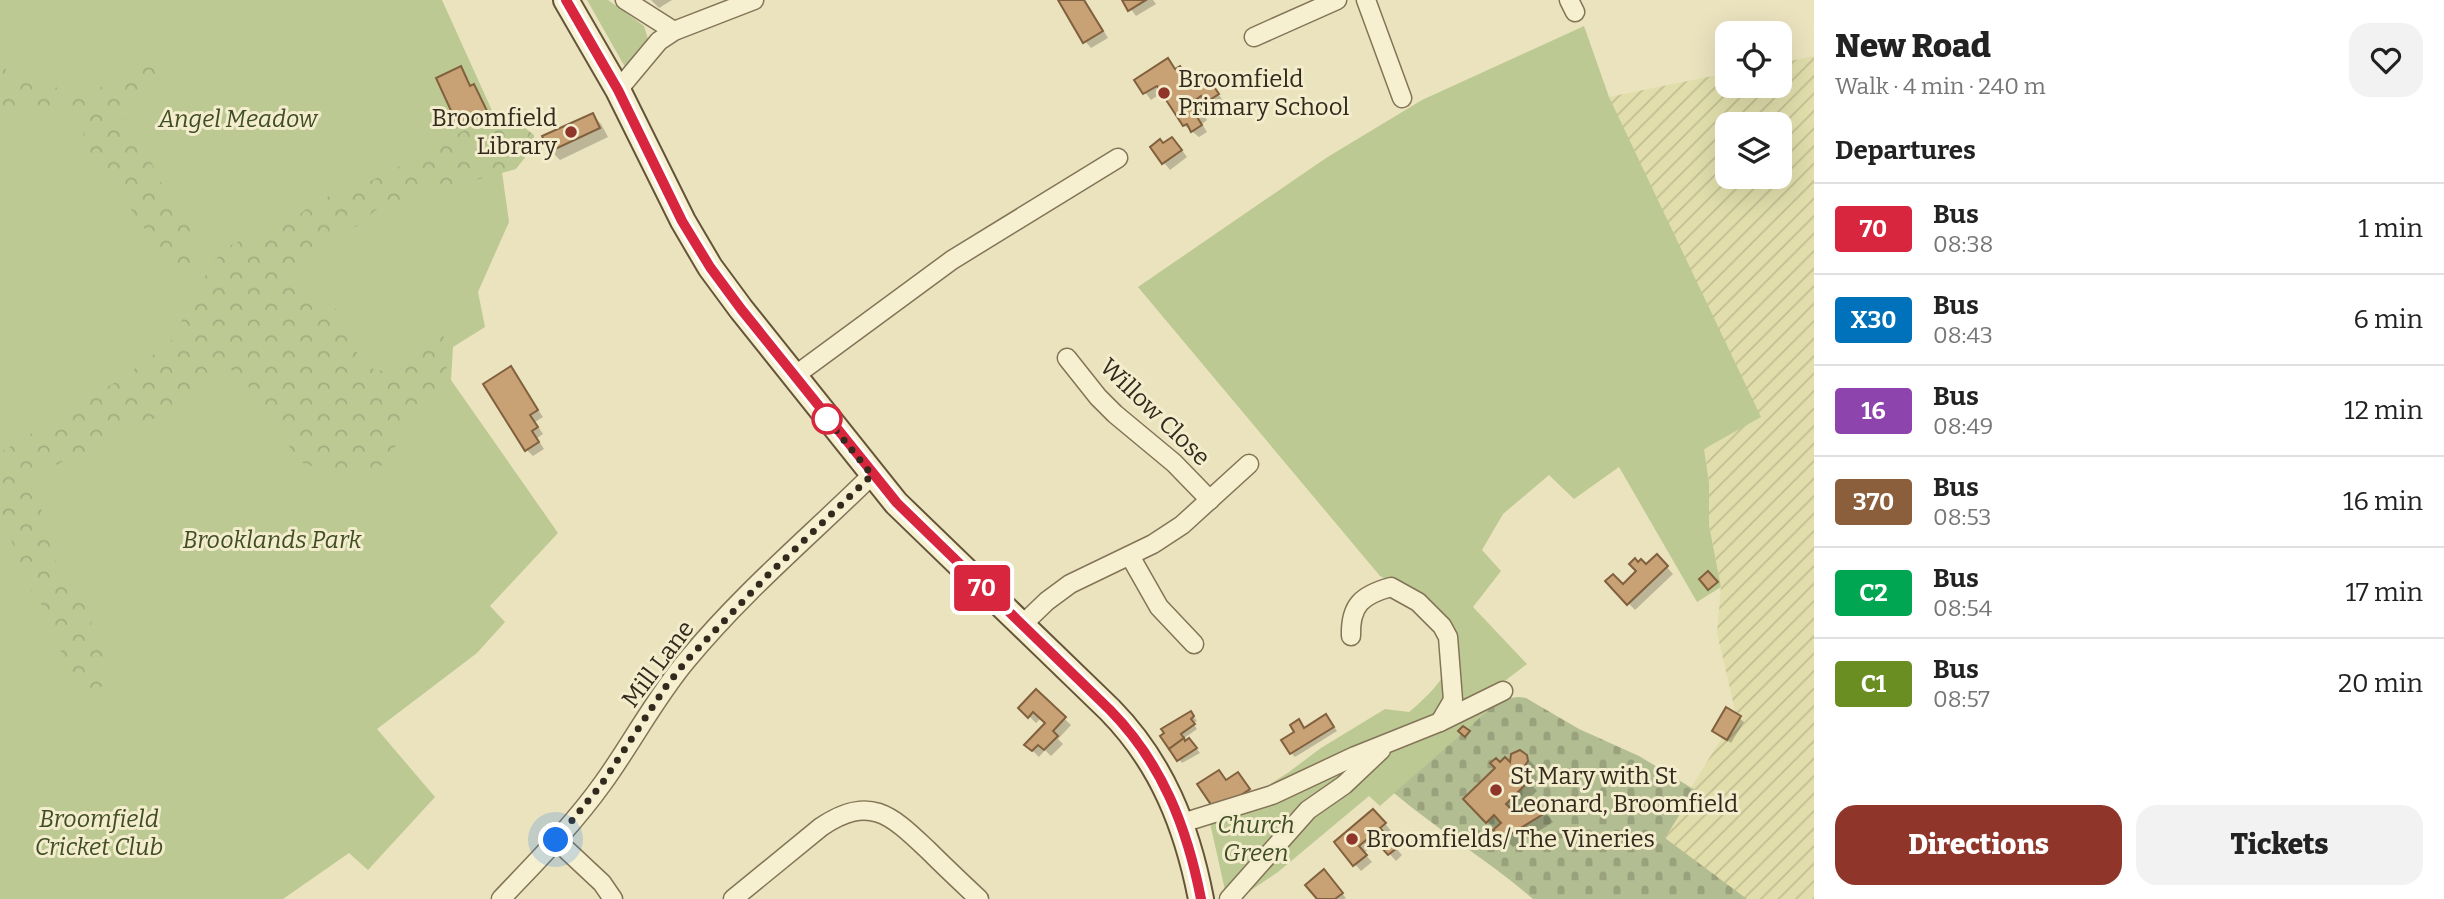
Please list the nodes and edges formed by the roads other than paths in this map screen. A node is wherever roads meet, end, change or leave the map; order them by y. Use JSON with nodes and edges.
{"nodes":[{"id":1,"x":566,"y":0,"type":"edge"},
{"id":2,"x":625,"y":0,"type":"edge"},
{"id":3,"x":754,"y":0,"type":"edge"},
{"id":4,"x":1338,"y":0,"type":"edge"},
{"id":5,"x":1366,"y":0,"type":"edge"},
{"id":6,"x":674,"y":31,"type":"junction"},
{"id":7,"x":1254,"y":37,"type":"dead end"},
{"id":8,"x":618,"y":90,"type":"junction"},
{"id":9,"x":1402,"y":98,"type":"dead end"},
{"id":10,"x":1118,"y":158,"type":"dead end"},
{"id":11,"x":1067,"y":358,"type":"dead end"},
{"id":12,"x":793,"y":377,"type":"junction"},
{"id":13,"x":1249,"y":464,"type":"dead end"},
{"id":14,"x":872,"y":475,"type":"junction"},
{"id":15,"x":1210,"y":500,"type":"junction"},
{"id":16,"x":1130,"y":556,"type":"junction"},
{"id":17,"x":1021,"y":626,"type":"junction"},
{"id":18,"x":1350,"y":636,"type":"dead end"},
{"id":19,"x":1194,"y":644,"type":"dead end"},
{"id":20,"x":1503,"y":691,"type":"dead end"},
{"id":21,"x":1440,"y":722,"type":"junction"},
{"id":22,"x":1385,"y":746,"type":"junction"},
{"id":23,"x":1254,"y":802,"type":"junction"},
{"id":24,"x":1308,"y":810,"type":"junction"},
{"id":25,"x":1182,"y":823,"type":"junction"},
{"id":26,"x":556,"y":840,"type":"junction"},
{"id":27,"x":501,"y":899,"type":"edge"},
{"id":28,"x":613,"y":899,"type":"edge"},
{"id":29,"x":733,"y":899,"type":"edge"},
{"id":30,"x":979,"y":899,"type":"edge"},
{"id":31,"x":1201,"y":899,"type":"edge"},
{"id":32,"x":1229,"y":899,"type":"edge"}],
"edges":[{"from":1,"to":8,"type":"main road"},
{"from":2,"to":6,"type":"street"},
{"from":3,"to":6,"type":"street"},
{"from":4,"to":7,"type":"street"},
{"from":5,"to":9,"type":"street"},
{"from":6,"to":8,"type":"street"},
{"from":8,"to":12,"type":"main road"},
{"from":10,"to":12,"type":"street"},
{"from":11,"to":15,"type":"street","name":"Willow Close"},
{"from":12,"to":14,"type":"main road"},
{"from":13,"to":15,"type":"street"},
{"from":14,"to":17,"type":"main road"},
{"from":14,"to":26,"type":"street","name":"Mill Lane"},
{"from":15,"to":16,"type":"street"},
{"from":16,"to":17,"type":"street"},
{"from":16,"to":19,"type":"street"},
{"from":17,"to":25,"type":"main road"},
{"from":18,"to":21,"type":"street"},
{"from":20,"to":21,"type":"street"},
{"from":21,"to":22,"type":"street"},
{"from":22,"to":23,"type":"street"},
{"from":22,"to":24,"type":"street"},
{"from":23,"to":24,"type":"street"},
{"from":23,"to":25,"type":"street"},
{"from":24,"to":32,"type":"street"},
{"from":25,"to":31,"type":"main road"},
{"from":26,"to":27,"type":"street","name":"Mill Lane"},
{"from":26,"to":28,"type":"street"},
{"from":29,"to":30,"type":"street"}]}
